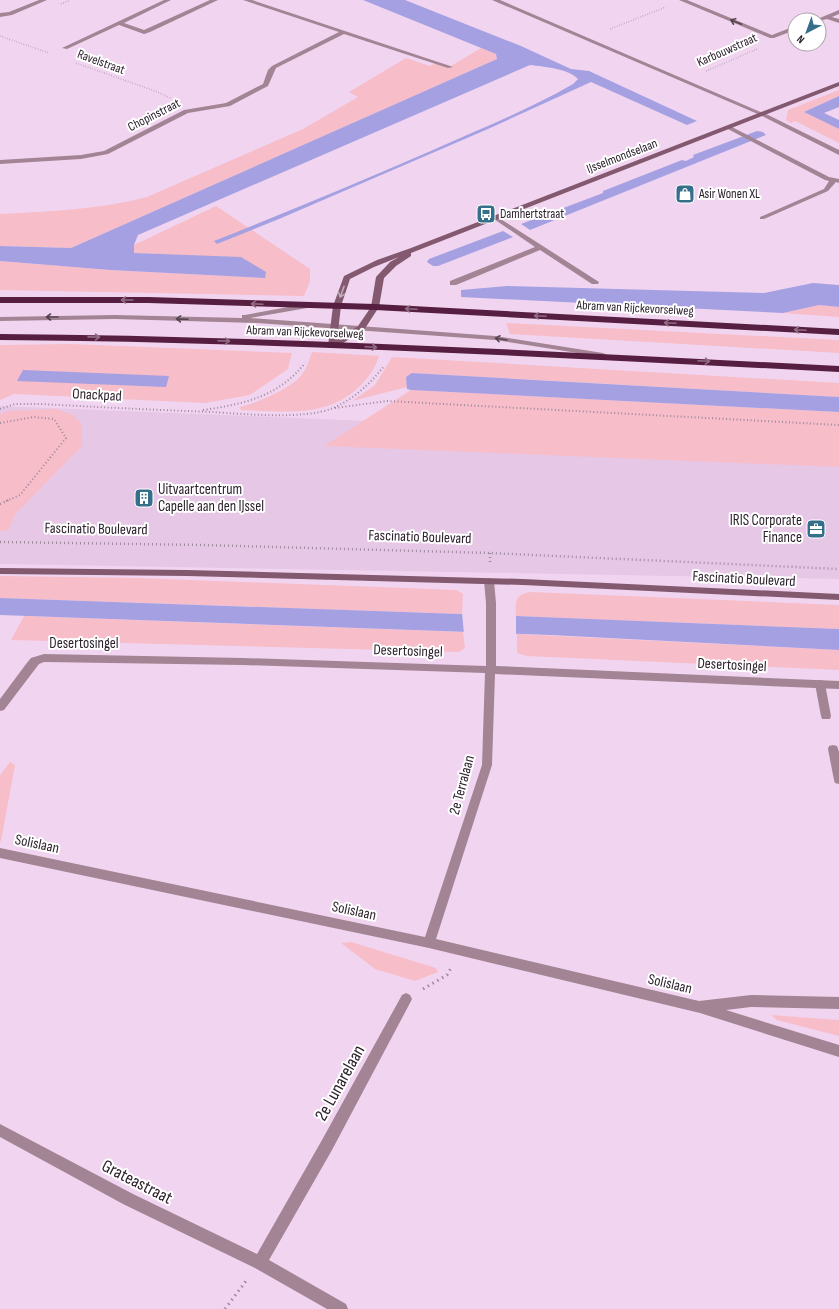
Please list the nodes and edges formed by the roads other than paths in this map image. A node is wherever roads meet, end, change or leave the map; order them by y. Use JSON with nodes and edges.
{"nodes":[{"id":1,"x":44,"y":0,"type":"edge"},
{"id":2,"x":168,"y":0,"type":"edge"},
{"id":3,"x":215,"y":0,"type":"edge"},
{"id":4,"x":246,"y":0,"type":"edge"},
{"id":5,"x":495,"y":0,"type":"edge"},
{"id":6,"x":682,"y":0,"type":"edge"},
{"id":7,"x":839,"y":12,"type":"edge"},
{"id":8,"x":0,"y":15,"type":"edge"},
{"id":9,"x":827,"y":16,"type":"joint"},
{"id":10,"x":839,"y":22,"type":"edge"},
{"id":11,"x":119,"y":23,"type":"junction"},
{"id":12,"x":787,"y":31,"type":"edge"},
{"id":13,"x":344,"y":32,"type":"junction"},
{"id":14,"x":65,"y":48,"type":"dead end"},
{"id":15,"x":450,"y":67,"type":"dead end"},
{"id":16,"x":839,"y":84,"type":"edge"},
{"id":17,"x":762,"y":114,"type":"junction"},
{"id":18,"x":728,"y":127,"type":"junction"},
{"id":19,"x":839,"y":153,"type":"edge"},
{"id":20,"x":0,"y":162,"type":"edge"},
{"id":21,"x":836,"y":180,"type":"edge"},
{"id":22,"x":496,"y":218,"type":"junction"},
{"id":23,"x":762,"y":218,"type":"dead end"},
{"id":24,"x":541,"y":247,"type":"junction"},
{"id":25,"x":414,"y":250,"type":"junction"},
{"id":26,"x":453,"y":282,"type":"dead end"},
{"id":27,"x":595,"y":282,"type":"dead end"},
{"id":28,"x":0,"y":300,"type":"edge"},
{"id":29,"x":310,"y":306,"type":"junction"},
{"id":30,"x":337,"y":306,"type":"junction"},
{"id":31,"x":375,"y":307,"type":"junction"},
{"id":32,"x":0,"y":318,"type":"edge"},
{"id":33,"x":221,"y":321,"type":"junction"},
{"id":34,"x":336,"y":327,"type":"junction"},
{"id":35,"x":361,"y":328,"type":"junction"},
{"id":36,"x":839,"y":332,"type":"edge"},
{"id":37,"x":0,"y":337,"type":"edge"},
{"id":38,"x":332,"y":346,"type":"junction"},
{"id":39,"x":609,"y":356,"type":"junction"},
{"id":40,"x":839,"y":369,"type":"edge"},
{"id":41,"x":0,"y":570,"type":"edge"},
{"id":42,"x":489,"y":581,"type":"junction"},
{"id":43,"x":839,"y":597,"type":"edge"},
{"id":44,"x":490,"y":668,"type":"junction"},
{"id":45,"x":820,"y":684,"type":"junction"},
{"id":46,"x":839,"y":685,"type":"edge"},
{"id":47,"x":0,"y":707,"type":"edge"},
{"id":48,"x":826,"y":716,"type":"dead end"},
{"id":49,"x":833,"y":749,"type":"dead end"},
{"id":50,"x":839,"y":780,"type":"edge"},
{"id":51,"x":0,"y":852,"type":"edge"},
{"id":52,"x":429,"y":943,"type":"junction"},
{"id":53,"x":406,"y":999,"type":"road end"},
{"id":54,"x":839,"y":1003,"type":"edge"},
{"id":55,"x":699,"y":1007,"type":"junction"},
{"id":56,"x":839,"y":1052,"type":"edge"},
{"id":57,"x":0,"y":1130,"type":"edge"},
{"id":58,"x":260,"y":1263,"type":"junction"},
{"id":59,"x":341,"y":1309,"type":"edge"}],
"edges":[{"from":1,"to":8,"type":"street"},
{"from":2,"to":11,"type":"street"},
{"from":3,"to":11,"type":"street"},
{"from":4,"to":13,"type":"street"},
{"from":5,"to":17,"type":"street"},
{"from":12,"to":6,"type":"street","name":"Karbouwstraat","one_way":true},
{"from":7,"to":9,"type":"street"},
{"from":9,"to":10,"type":"street"},
{"from":11,"to":14,"type":"street"},
{"from":13,"to":15,"type":"street"},
{"from":13,"to":20,"type":"street","name":"Chopinstraat"},
{"from":16,"to":17,"type":"street","name":"IJsselmondselaan"},
{"from":17,"to":18,"type":"street","name":"IJsselmondselaan"},
{"from":17,"to":19,"type":"street"},
{"from":18,"to":21,"type":"street"},
{"from":18,"to":22,"type":"street","name":"IJsselmondselaan"},
{"from":21,"to":23,"type":"street"},
{"from":22,"to":24,"type":"street"},
{"from":22,"to":25,"type":"street","name":"IJsselmondselaan"},
{"from":24,"to":26,"type":"street"},
{"from":24,"to":27,"type":"street"},
{"from":25,"to":30,"type":"street","name":"IJsselmondselaan","one_way":true},
{"from":25,"to":31,"type":"street","name":"IJsselmondselaan"},
{"from":29,"to":28,"type":"highway","name":"Abram van Rijckevorselweg","one_way":true},
{"from":29,"to":30,"type":"highway","name":"Abram van Rijckevorselweg"},
{"from":29,"to":33,"type":"street","name":"Abram van Rijckevorselweg"},
{"from":30,"to":31,"type":"highway","name":"Abram van Rijckevorselweg"},
{"from":30,"to":34,"type":"street","name":"IJsselmondselaan"},
{"from":31,"to":35,"type":"street","name":"IJsselmondselaan"},
{"from":36,"to":31,"type":"highway","name":"Abram van Rijckevorselweg","one_way":true},
{"from":33,"to":32,"type":"street","name":"Abram van Rijckevorselweg","one_way":true},
{"from":33,"to":34,"type":"street","name":"Abram van Rijckevorselweg"},
{"from":34,"to":35,"type":"street","name":"Abram van Rijckevorselweg"},
{"from":34,"to":38,"type":"street","name":"IJsselmondselaan"},
{"from":35,"to":38,"type":"street","name":"IJsselmondselaan"},
{"from":39,"to":35,"type":"street","name":"Abram van Rijckevorselweg","one_way":true},
{"from":37,"to":38,"type":"highway","name":"Abram van Rijckevorselweg","one_way":true},
{"from":38,"to":39,"type":"highway","name":"Abram van Rijckevorselweg","one_way":true},
{"from":39,"to":40,"type":"highway","name":"Abram van Rijckevorselweg","one_way":true},
{"from":41,"to":42,"type":"street","name":"Fascinatio Boulevard"},
{"from":42,"to":43,"type":"street","name":"Fascinatio Boulevard"},
{"from":42,"to":44,"type":"street","name":"2e Terralaan"},
{"from":44,"to":45,"type":"street","name":"Desertosingel"},
{"from":44,"to":47,"type":"street","name":"Desertosingel"},
{"from":44,"to":52,"type":"street","name":"2e Terralaan"},
{"from":45,"to":46,"type":"street","name":"Desertosingel"},
{"from":45,"to":48,"type":"street"},
{"from":49,"to":50,"type":"street"},
{"from":51,"to":52,"type":"street","name":"Solislaan"},
{"from":52,"to":55,"type":"street","name":"Solislaan"},
{"from":53,"to":58,"type":"street","name":"2e Lunarelaan"},
{"from":54,"to":55,"type":"street","name":"Solislaan"},
{"from":55,"to":56,"type":"street","name":"Solislaan"},
{"from":57,"to":58,"type":"street","name":"Grateastraat"},
{"from":58,"to":59,"type":"street","name":"Grateastraat"}]}
